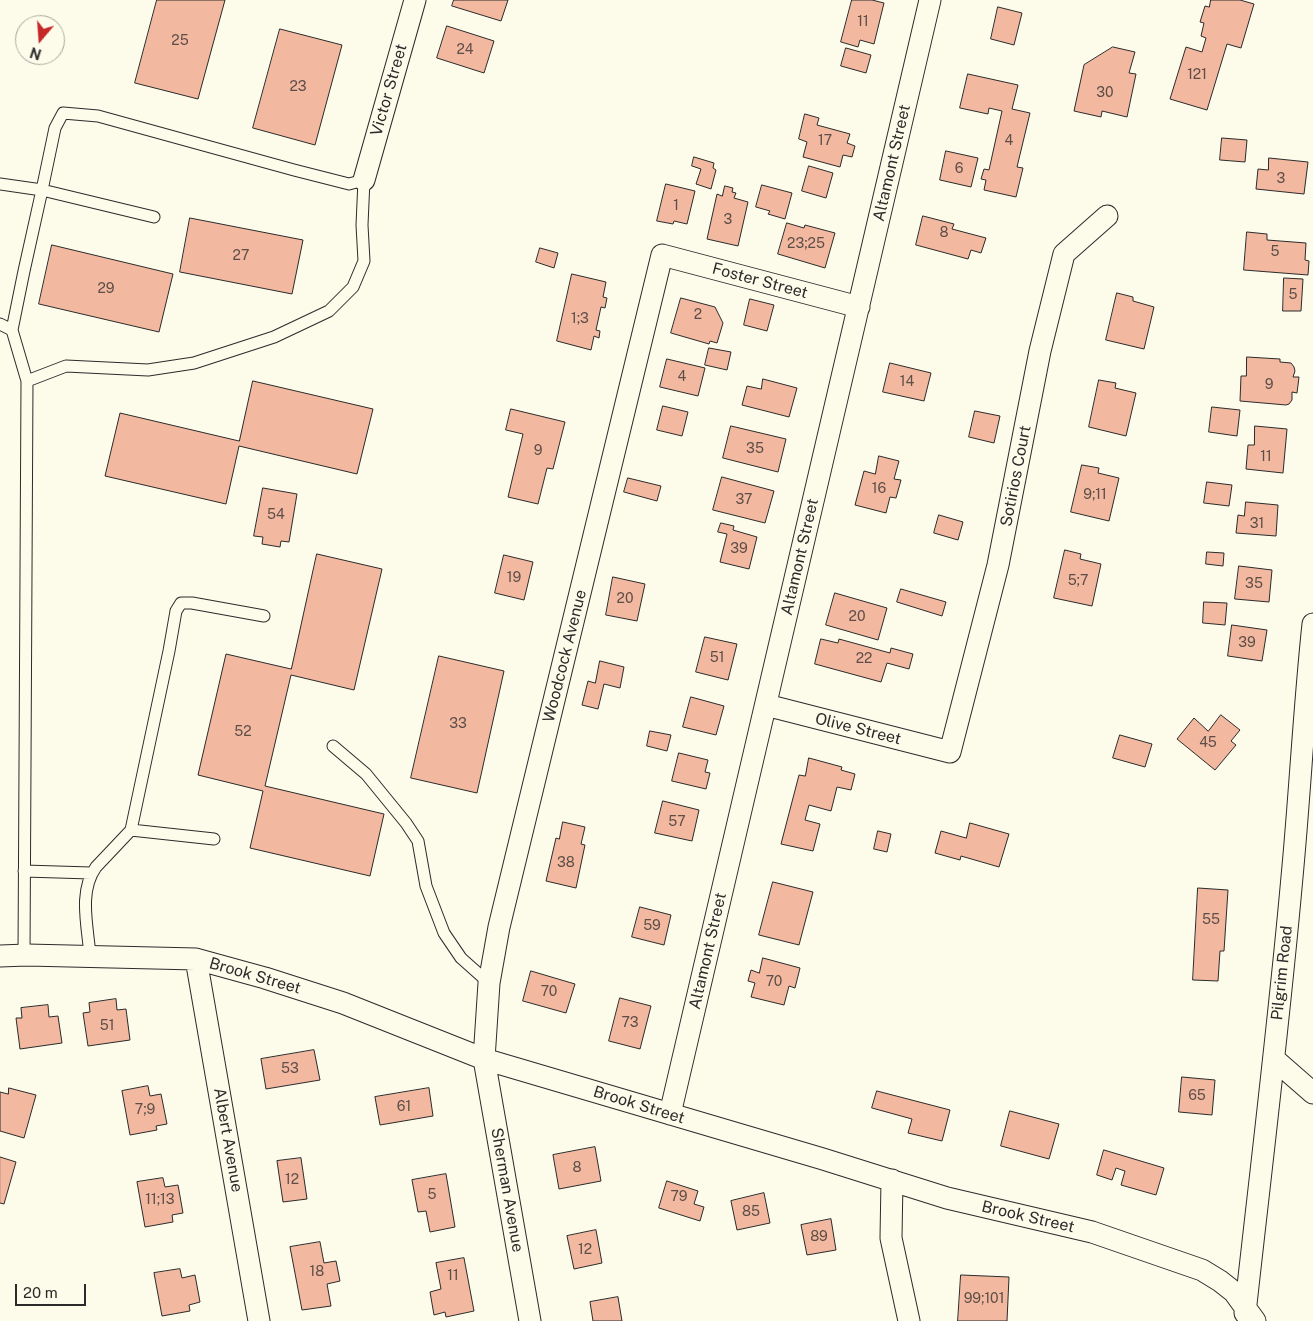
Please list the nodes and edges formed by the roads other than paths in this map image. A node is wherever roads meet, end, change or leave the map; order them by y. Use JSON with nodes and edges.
{"nodes":[{"id":1,"x":414,"y":0,"type":"edge"},
{"id":2,"x":930,"y":0,"type":"edge"},
{"id":3,"x":364,"y":180,"type":"junction"},
{"id":4,"x":0,"y":184,"type":"edge"},
{"id":5,"x":42,"y":190,"type":"junction"},
{"id":6,"x":1107,"y":216,"type":"dead end"},
{"id":7,"x":154,"y":217,"type":"dead end"},
{"id":8,"x":662,"y":255,"type":"joint"},
{"id":9,"x":859,"y":307,"type":"junction"},
{"id":10,"x":0,"y":324,"type":"edge"},
{"id":11,"x":12,"y":330,"type":"junction"},
{"id":12,"x":27,"y":381,"type":"junction"},
{"id":13,"x":264,"y":616,"type":"dead end"},
{"id":14,"x":1313,"y":624,"type":"edge"},
{"id":15,"x":766,"y":705,"type":"junction"},
{"id":16,"x":333,"y":746,"type":"dead end"},
{"id":17,"x":950,"y":752,"type":"joint"},
{"id":18,"x":131,"y":830,"type":"junction"},
{"id":19,"x":214,"y":839,"type":"dead end"},
{"id":20,"x":24,"y":871,"type":"junction"},
{"id":21,"x":91,"y":873,"type":"junction"},
{"id":22,"x":24,"y":955,"type":"junction"},
{"id":23,"x":0,"y":956,"type":"edge"},
{"id":24,"x":90,"y":956,"type":"junction"},
{"id":25,"x":196,"y":959,"type":"junction"},
{"id":26,"x":489,"y":983,"type":"junction"},
{"id":27,"x":484,"y":1059,"type":"junction"},
{"id":28,"x":1274,"y":1059,"type":"junction"},
{"id":29,"x":1313,"y":1093,"type":"edge"},
{"id":30,"x":670,"y":1114,"type":"junction"},
{"id":31,"x":892,"y":1180,"type":"junction"},
{"id":32,"x":1248,"y":1317,"type":"edge"},
{"id":33,"x":259,"y":1321,"type":"edge"},
{"id":34,"x":530,"y":1321,"type":"edge"},
{"id":35,"x":909,"y":1321,"type":"edge"}],
"edges":[{"from":1,"to":3,"type":"street","name":"Victor Street"},
{"from":2,"to":9,"type":"street","name":"Altamont Street"},
{"from":3,"to":5,"type":"lane"},
{"from":3,"to":12,"type":"lane"},
{"from":4,"to":5,"type":"lane"},
{"from":5,"to":7,"type":"lane"},
{"from":5,"to":11,"type":"lane"},
{"from":6,"to":17,"type":"street","name":"Sotirios Court"},
{"from":8,"to":9,"type":"street","name":"Foster Street"},
{"from":8,"to":26,"type":"street","name":"Woodcock Avenue"},
{"from":9,"to":15,"type":"street","name":"Altamont Street"},
{"from":10,"to":11,"type":"lane"},
{"from":11,"to":12,"type":"lane"},
{"from":12,"to":20,"type":"lane"},
{"from":13,"to":18,"type":"lane"},
{"from":14,"to":28,"type":"street","name":"Pilgrim Road"},
{"from":15,"to":17,"type":"street","name":"Olive Street"},
{"from":15,"to":30,"type":"street","name":"Altamont Street"},
{"from":16,"to":26,"type":"lane"},
{"from":18,"to":19,"type":"lane"},
{"from":18,"to":21,"type":"lane"},
{"from":20,"to":21,"type":"lane"},
{"from":20,"to":22,"type":"lane"},
{"from":21,"to":24,"type":"lane"},
{"from":22,"to":23,"type":"street","name":"Brook Street"},
{"from":22,"to":24,"type":"street","name":"Brook Street"},
{"from":24,"to":25,"type":"street","name":"Brook Street"},
{"from":25,"to":27,"type":"street","name":"Brook Street"},
{"from":25,"to":33,"type":"street","name":"Albert Avenue"},
{"from":26,"to":27,"type":"street","name":"Woodcock Avenue"},
{"from":27,"to":30,"type":"street","name":"Brook Street"},
{"from":27,"to":34,"type":"street","name":"Sherman Avenue"},
{"from":28,"to":29,"type":"street"},
{"from":28,"to":32,"type":"street","name":"Pilgrim Road"},
{"from":30,"to":31,"type":"street","name":"Brook Street"},
{"from":31,"to":32,"type":"street","name":"Brook Street"},
{"from":31,"to":35,"type":"street"}]}
